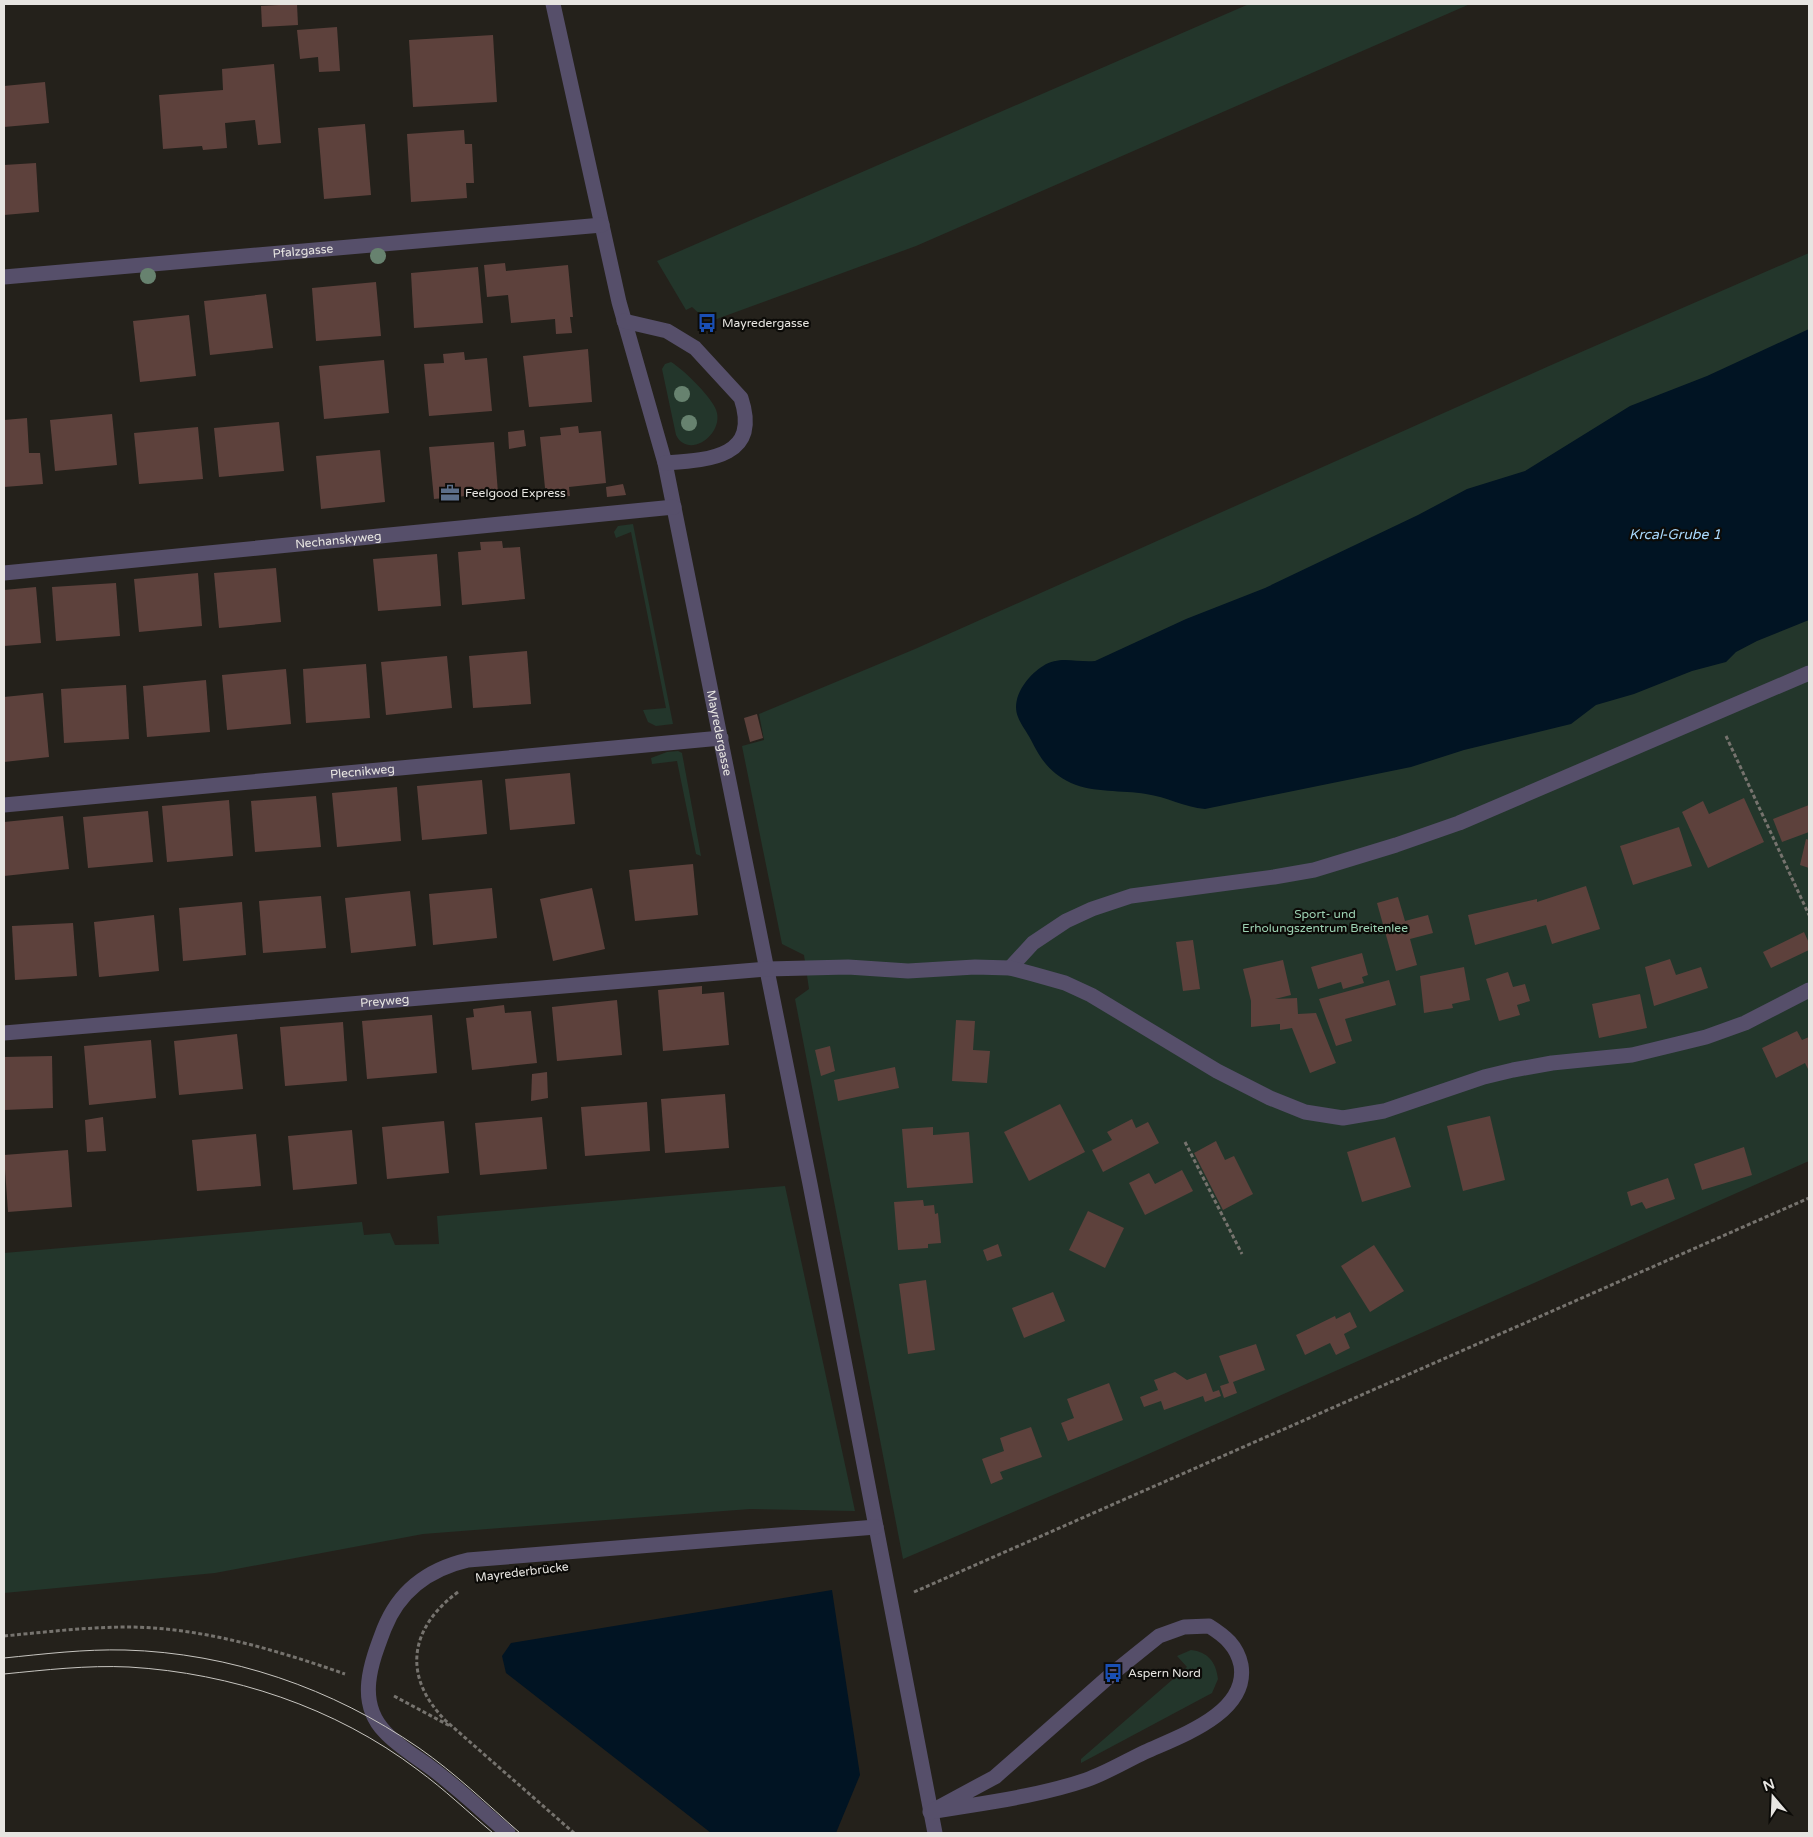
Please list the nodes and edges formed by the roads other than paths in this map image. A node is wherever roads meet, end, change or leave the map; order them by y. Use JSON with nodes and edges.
{"nodes":[{"id":1,"x":554,"y":4,"type":"edge"},
{"id":2,"x":602,"y":225,"type":"junction"},
{"id":3,"x":4,"y":276,"type":"edge"},
{"id":4,"x":624,"y":321,"type":"junction"},
{"id":5,"x":665,"y":464,"type":"junction"},
{"id":6,"x":674,"y":508,"type":"junction"},
{"id":7,"x":4,"y":573,"type":"edge"},
{"id":8,"x":1809,"y":673,"type":"edge"},
{"id":9,"x":720,"y":738,"type":"junction"},
{"id":10,"x":4,"y":805,"type":"edge"},
{"id":11,"x":1010,"y":968,"type":"junction"},
{"id":12,"x":767,"y":969,"type":"junction"},
{"id":13,"x":1809,"y":990,"type":"edge"},
{"id":14,"x":4,"y":1033,"type":"edge"},
{"id":15,"x":876,"y":1527,"type":"junction"},
{"id":16,"x":930,"y":1812,"type":"junction"},
{"id":17,"x":508,"y":1833,"type":"edge"},
{"id":18,"x":935,"y":1833,"type":"edge"}],
"edges":[{"from":1,"to":2,"type":"street","name":"Mayredergasse"},
{"from":2,"to":3,"type":"street","name":"Pfalzgasse"},
{"from":2,"to":4,"type":"street","name":"Mayredergasse"},
{"from":4,"to":5,"type":"street","name":"Mayredergasse"},
{"from":4,"to":5,"type":"street"},
{"from":5,"to":6,"type":"street","name":"Mayredergasse"},
{"from":6,"to":7,"type":"street","name":"Nechanskyweg"},
{"from":6,"to":9,"type":"street","name":"Mayredergasse"},
{"from":8,"to":11,"type":"street"},
{"from":9,"to":10,"type":"street","name":"Plecnikweg"},
{"from":9,"to":12,"type":"street","name":"Mayredergasse"},
{"from":11,"to":12,"type":"street","name":"Preyweg"},
{"from":11,"to":13,"type":"street","name":"Preyweg"},
{"from":12,"to":14,"type":"street","name":"Preyweg"},
{"from":12,"to":15,"type":"street","name":"Mayredergasse"},
{"from":15,"to":16,"type":"street","name":"Mayredergasse"},
{"from":15,"to":17,"type":"street"},
{"from":16,"to":16,"type":"street"},
{"from":16,"to":18,"type":"street","name":"Mayredergasse"}]}
